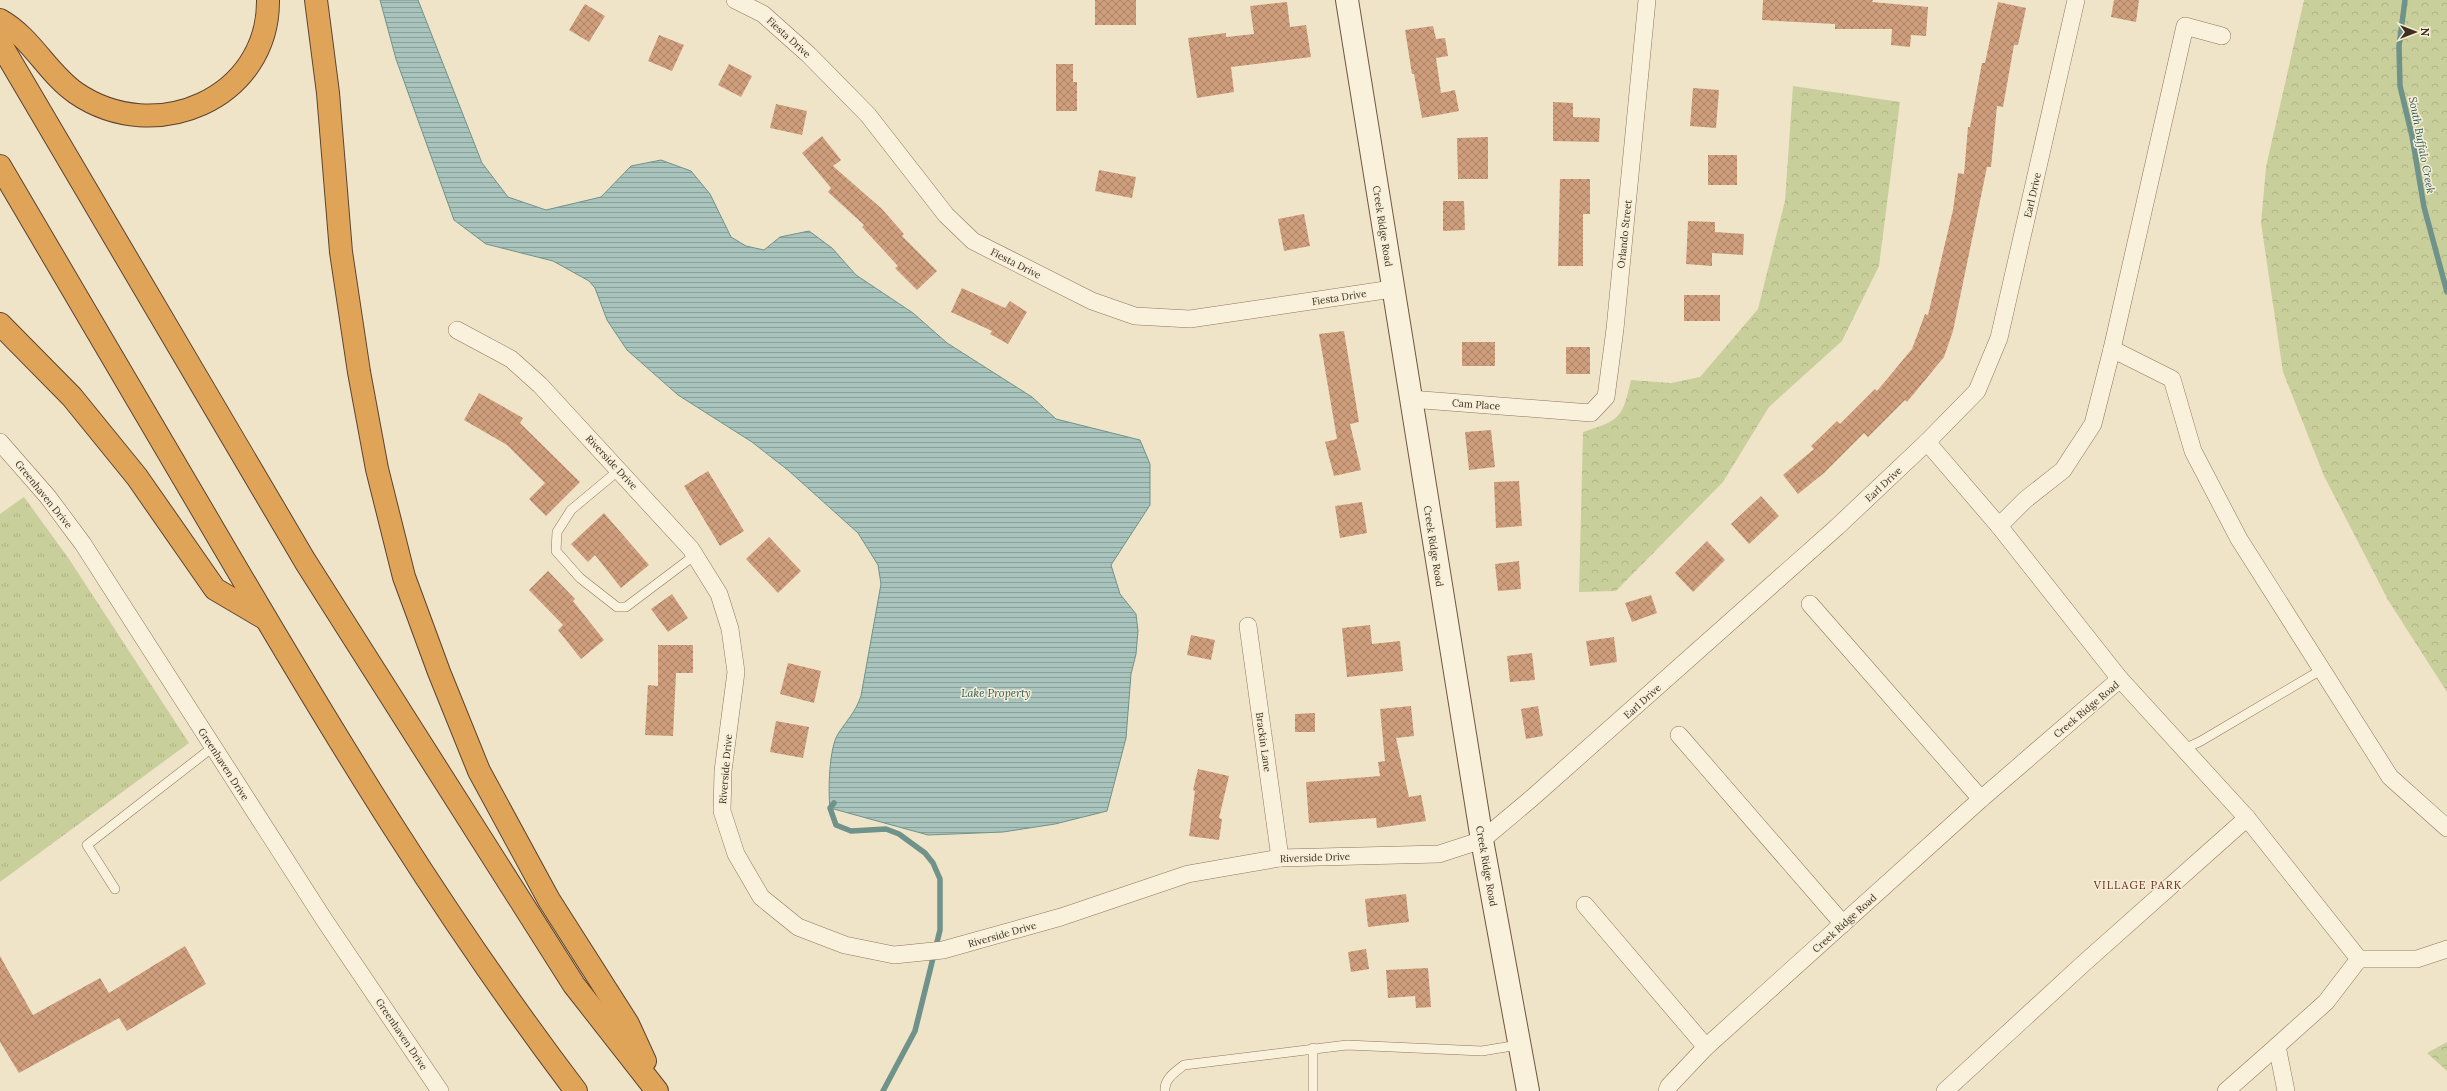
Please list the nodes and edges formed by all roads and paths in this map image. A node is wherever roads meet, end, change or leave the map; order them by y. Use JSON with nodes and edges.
{"nodes":[{"id":1,"x":268,"y":0,"type":"edge"},
{"id":2,"x":316,"y":0,"type":"edge"},
{"id":3,"x":735,"y":0,"type":"edge"},
{"id":4,"x":1347,"y":0,"type":"edge"},
{"id":5,"x":1647,"y":0,"type":"edge"},
{"id":6,"x":2076,"y":0,"type":"edge"},
{"id":7,"x":0,"y":20,"type":"edge"},
{"id":8,"x":2222,"y":36,"type":"dead end"},
{"id":9,"x":0,"y":43,"type":"edge"},
{"id":10,"x":0,"y":166,"type":"edge"},
{"id":11,"x":1392,"y":289,"type":"junction"},
{"id":12,"x":0,"y":324,"type":"edge"},
{"id":13,"x":457,"y":330,"type":"dead end"},
{"id":14,"x":2112,"y":349,"type":"junction"},
{"id":15,"x":1410,"y":400,"type":"junction"},
{"id":16,"x":1541,"y":409,"type":"joint"},
{"id":17,"x":0,"y":442,"type":"edge"},
{"id":18,"x":1927,"y":442,"type":"junction"},
{"id":19,"x":619,"y":470,"type":"junction"},
{"id":20,"x":1999,"y":526,"type":"junction"},
{"id":21,"x":696,"y":556,"type":"junction"},
{"id":22,"x":1810,"y":604,"type":"dead end"},
{"id":23,"x":266,"y":619,"type":"junction"},
{"id":24,"x":1248,"y":626,"type":"dead end"},
{"id":25,"x":2322,"y":670,"type":"junction"},
{"id":26,"x":2120,"y":679,"type":"junction"},
{"id":27,"x":1679,"y":735,"type":"dead end"},
{"id":28,"x":213,"y":747,"type":"junction"},
{"id":29,"x":2184,"y":749,"type":"junction"},
{"id":30,"x":1981,"y":799,"type":"junction"},
{"id":31,"x":2248,"y":818,"type":"junction"},
{"id":32,"x":2447,"y":828,"type":"edge"},
{"id":33,"x":1482,"y":840,"type":"junction"},
{"id":34,"x":1280,"y":858,"type":"junction"},
{"id":35,"x":115,"y":889,"type":"dead end"},
{"id":36,"x":1585,"y":906,"type":"dead end"},
{"id":37,"x":1843,"y":924,"type":"junction"},
{"id":38,"x":2447,"y":948,"type":"edge"},
{"id":39,"x":2359,"y":959,"type":"junction"},
{"id":40,"x":1518,"y":1045,"type":"junction"},
{"id":41,"x":2277,"y":1046,"type":"junction"},
{"id":42,"x":1706,"y":1047,"type":"junction"},
{"id":43,"x":1313,"y":1048,"type":"junction"},
{"id":44,"x":440,"y":1091,"type":"edge"},
{"id":45,"x":576,"y":1091,"type":"edge"},
{"id":46,"x":658,"y":1091,"type":"edge"},
{"id":47,"x":1165,"y":1091,"type":"edge"},
{"id":48,"x":1313,"y":1091,"type":"edge"},
{"id":49,"x":1528,"y":1091,"type":"edge"},
{"id":50,"x":1667,"y":1091,"type":"edge"},
{"id":51,"x":1945,"y":1091,"type":"edge"},
{"id":52,"x":2226,"y":1091,"type":"edge"},
{"id":53,"x":2286,"y":1091,"type":"edge"}],
"edges":[{"from":1,"to":7,"type":"highway"},
{"from":2,"to":46,"type":"highway"},
{"from":3,"to":11,"type":"street","name":"Fiesta Drive"},
{"from":4,"to":11,"type":"main road","name":"Creek Ridge Road"},
{"from":5,"to":16,"type":"street","name":"Orlando Street"},
{"from":6,"to":18,"type":"street","name":"Earl Drive"},
{"from":8,"to":14,"type":"street"},
{"from":9,"to":46,"type":"highway"},
{"from":10,"to":23,"type":"highway"},
{"from":11,"to":15,"type":"main road","name":"Creek Ridge Road"},
{"from":12,"to":23,"type":"highway"},
{"from":13,"to":19,"type":"street","name":"Riverside Drive"},
{"from":14,"to":20,"type":"street"},
{"from":14,"to":25,"type":"street"},
{"from":15,"to":16,"type":"street","name":"Cam Place"},
{"from":15,"to":33,"type":"main road","name":"Creek Ridge Road"},
{"from":17,"to":28,"type":"street","name":"Greenhaven Drive"},
{"from":18,"to":20,"type":"street"},
{"from":18,"to":33,"type":"street","name":"Earl Drive"},
{"from":19,"to":21,"type":"street","name":"Riverside Drive"},
{"from":19,"to":21,"type":"lane"},
{"from":20,"to":26,"type":"street"},
{"from":21,"to":34,"type":"street","name":"Riverside Drive"},
{"from":22,"to":30,"type":"street"},
{"from":23,"to":45,"type":"highway"},
{"from":24,"to":34,"type":"street","name":"Brackin Lane"},
{"from":25,"to":29,"type":"lane"},
{"from":25,"to":32,"type":"street"},
{"from":26,"to":29,"type":"street","name":"Creek Ridge Road"},
{"from":26,"to":30,"type":"street","name":"Creek Ridge Road"},
{"from":27,"to":37,"type":"street"},
{"from":28,"to":35,"type":"lane"},
{"from":28,"to":44,"type":"street","name":"Greenhaven Drive"},
{"from":29,"to":31,"type":"street","name":"Creek Ridge Road"},
{"from":30,"to":37,"type":"street","name":"Creek Ridge Road"},
{"from":31,"to":39,"type":"street","name":"Creek Ridge Road"},
{"from":31,"to":51,"type":"street"},
{"from":33,"to":34,"type":"street","name":"Riverside Drive"},
{"from":33,"to":40,"type":"main road","name":"Creek Ridge Road"},
{"from":36,"to":42,"type":"street"},
{"from":37,"to":42,"type":"street","name":"Creek Ridge Road"},
{"from":38,"to":39,"type":"street"},
{"from":39,"to":41,"type":"street"},
{"from":40,"to":43,"type":"lane"},
{"from":40,"to":49,"type":"main road","name":"Creek Ridge Road"},
{"from":41,"to":52,"type":"street"},
{"from":41,"to":53,"type":"street"},
{"from":42,"to":50,"type":"street","name":"Creek Ridge Road"},
{"from":43,"to":47,"type":"lane"},
{"from":43,"to":48,"type":"lane"}]}
